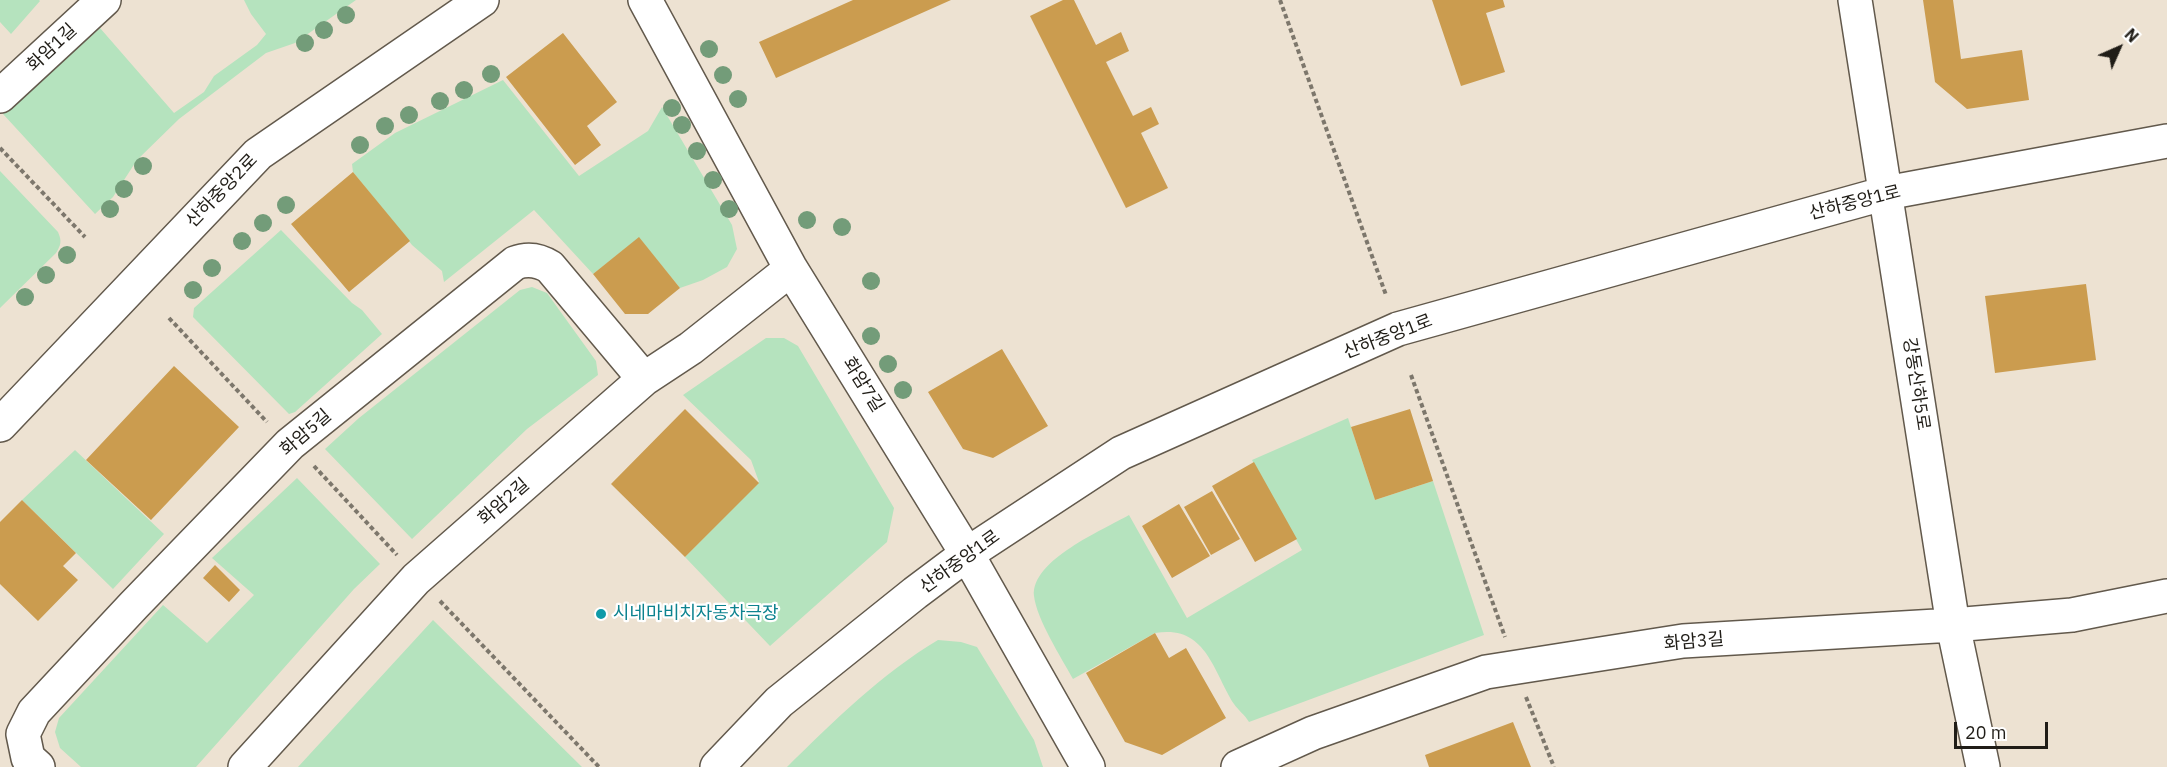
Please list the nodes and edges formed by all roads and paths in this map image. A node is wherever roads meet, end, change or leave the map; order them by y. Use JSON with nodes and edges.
{"nodes":[{"id":1,"x":104,"y":0,"type":"edge"},
{"id":2,"x":482,"y":0,"type":"edge"},
{"id":3,"x":645,"y":0,"type":"edge"},
{"id":4,"x":1280,"y":0,"type":"edge"},
{"id":5,"x":1855,"y":0,"type":"edge"},
{"id":6,"x":0,"y":96,"type":"edge"},
{"id":7,"x":2167,"y":141,"type":"edge"},
{"id":8,"x":0,"y":148,"type":"edge"},
{"id":9,"x":1886,"y":193,"type":"junction"},
{"id":10,"x":85,"y":237,"type":"dead end"},
{"id":11,"x":791,"y":269,"type":"junction"},
{"id":12,"x":1386,"y":296,"type":"dead end"},
{"id":13,"x":170,"y":318,"type":"dead end"},
{"id":14,"x":1411,"y":375,"type":"dead end"},
{"id":15,"x":644,"y":379,"type":"junction"},
{"id":16,"x":269,"y":424,"type":"dead end"},
{"id":17,"x":0,"y":425,"type":"edge"},
{"id":18,"x":313,"y":466,"type":"dead end"},
{"id":19,"x":967,"y":554,"type":"junction"},
{"id":20,"x":403,"y":561,"type":"dead end"},
{"id":21,"x":2167,"y":596,"type":"edge"},
{"id":22,"x":440,"y":601,"type":"dead end"},
{"id":23,"x":1953,"y":625,"type":"junction"},
{"id":24,"x":1506,"y":640,"type":"dead end"},
{"id":25,"x":1523,"y":688,"type":"dead end"},
{"id":26,"x":38,"y":767,"type":"edge"},
{"id":27,"x":245,"y":767,"type":"edge"},
{"id":28,"x":599,"y":767,"type":"edge"},
{"id":29,"x":717,"y":767,"type":"edge"},
{"id":30,"x":1088,"y":767,"type":"edge"},
{"id":31,"x":1238,"y":767,"type":"edge"},
{"id":32,"x":1554,"y":767,"type":"edge"},
{"id":33,"x":1983,"y":767,"type":"edge"}],
"edges":[{"from":1,"to":6,"type":"street","name":"화암1길"},
{"from":2,"to":17,"type":"street","name":"산하중앙2로"},
{"from":3,"to":11,"type":"street","name":"화암7길"},
{"from":4,"to":12,"type":"path"},
{"from":5,"to":9,"type":"street","name":"강동산하5로"},
{"from":7,"to":9,"type":"street","name":"산하중앙1로"},
{"from":8,"to":10,"type":"path"},
{"from":9,"to":19,"type":"street","name":"산하중앙1로"},
{"from":9,"to":23,"type":"street","name":"강동산하5로"},
{"from":11,"to":15,"type":"street","name":"화암2길"},
{"from":11,"to":19,"type":"street","name":"화암7길"},
{"from":13,"to":16,"type":"path"},
{"from":14,"to":24,"type":"path"},
{"from":15,"to":26,"type":"street","name":"화암5길"},
{"from":15,"to":27,"type":"street","name":"화암2길"},
{"from":18,"to":20,"type":"path"},
{"from":19,"to":29,"type":"street","name":"산하중앙1로"},
{"from":19,"to":30,"type":"street","name":"화암7길"},
{"from":21,"to":23,"type":"street","name":"화암3길"},
{"from":22,"to":28,"type":"path"},
{"from":23,"to":31,"type":"street","name":"화암3길"},
{"from":23,"to":33,"type":"street","name":"강동산하5로"},
{"from":25,"to":32,"type":"path"}]}
